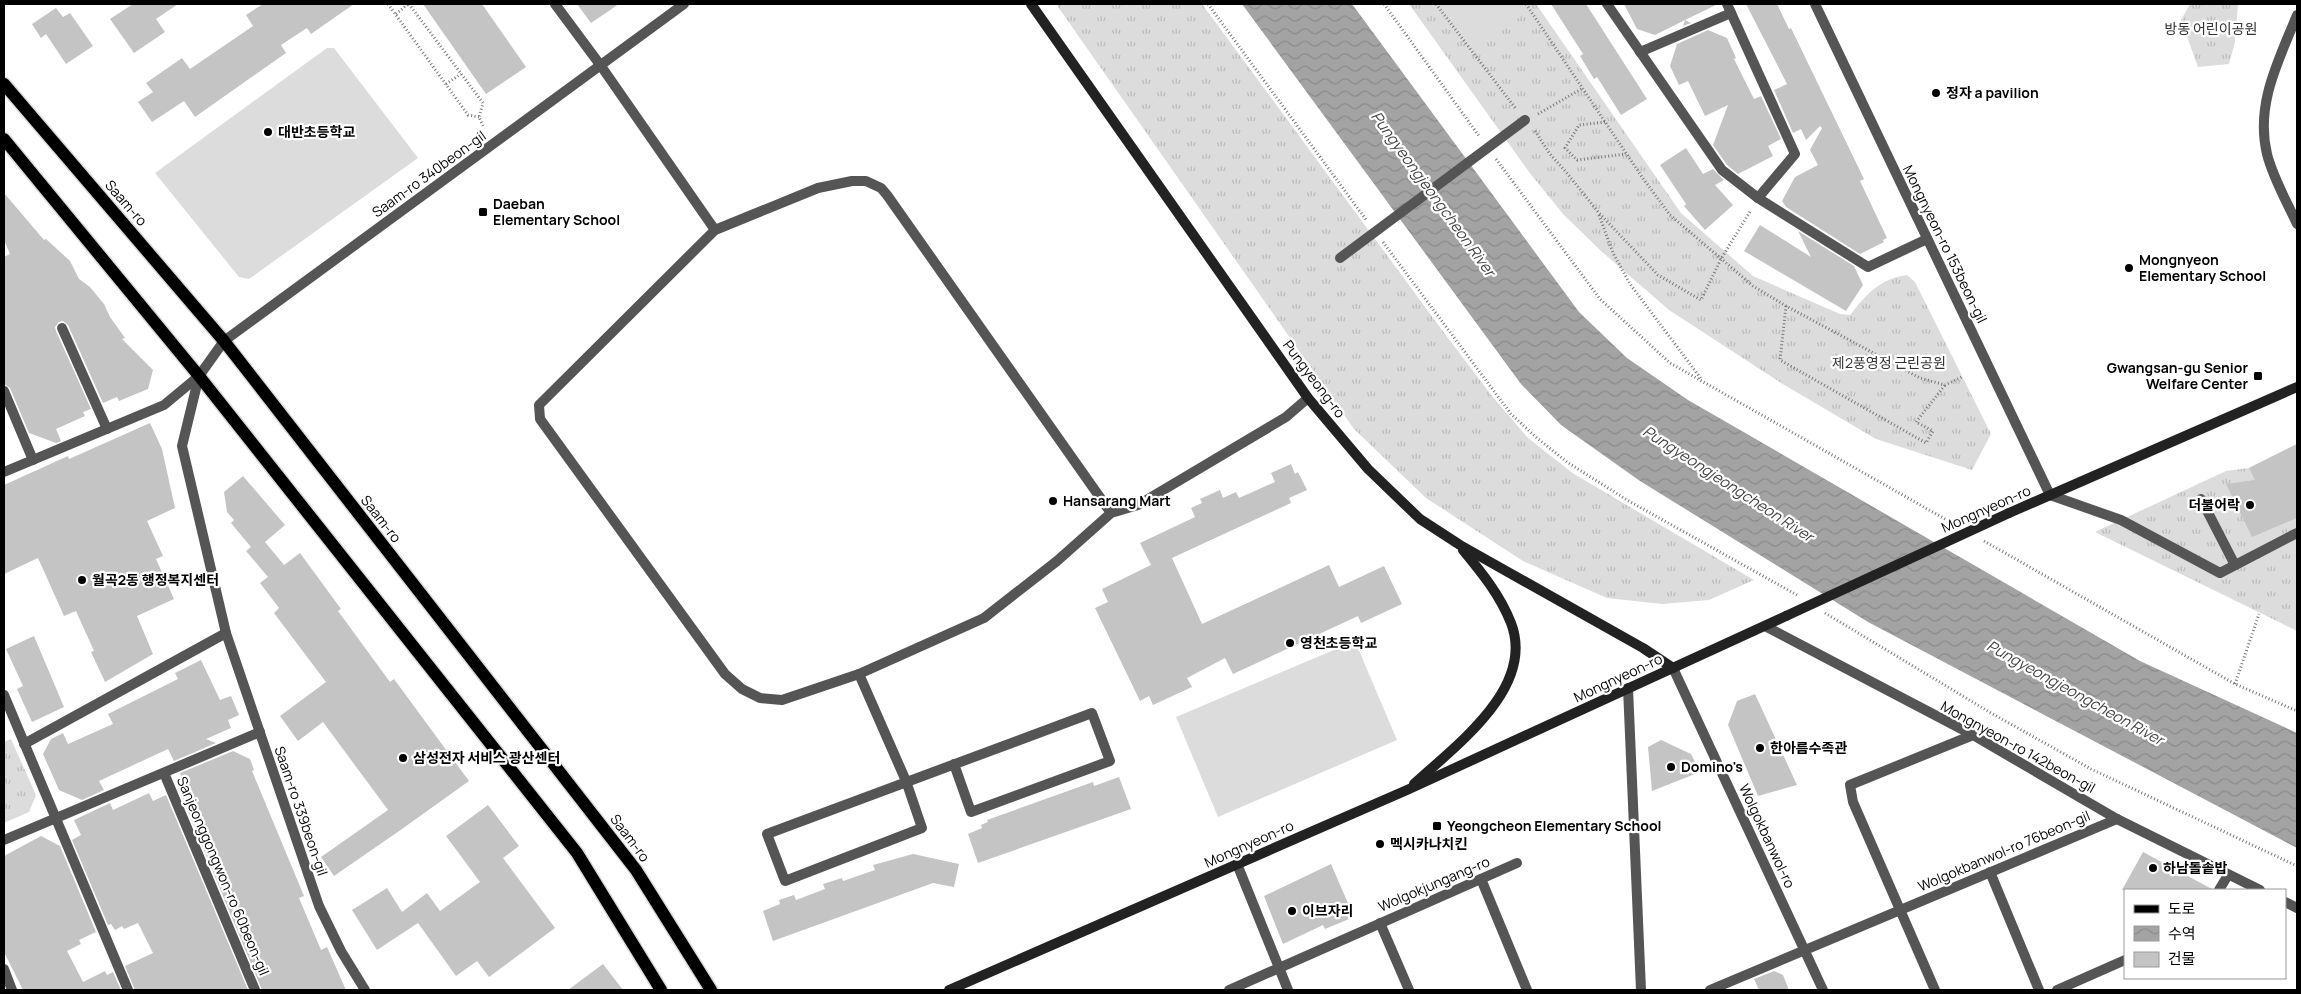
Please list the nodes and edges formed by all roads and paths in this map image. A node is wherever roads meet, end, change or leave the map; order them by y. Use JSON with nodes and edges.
{"nodes":[{"id":1,"x":388,"y":4,"type":"edge"},
{"id":2,"x":408,"y":4,"type":"edge"},
{"id":3,"x":555,"y":4,"type":"edge"},
{"id":4,"x":684,"y":4,"type":"edge"},
{"id":5,"x":1031,"y":4,"type":"edge"},
{"id":6,"x":1208,"y":4,"type":"edge"},
{"id":7,"x":1384,"y":4,"type":"edge"},
{"id":8,"x":1526,"y":4,"type":"edge"},
{"id":9,"x":1607,"y":4,"type":"edge"},
{"id":10,"x":1815,"y":4,"type":"edge"},
{"id":11,"x":1729,"y":8,"type":"edge"},
{"id":12,"x":396,"y":14,"type":"junction"},
{"id":13,"x":2297,"y":15,"type":"edge"},
{"id":14,"x":1640,"y":52,"type":"junction"},
{"id":15,"x":601,"y":66,"type":"junction"},
{"id":16,"x":461,"y":74,"type":"junction"},
{"id":17,"x":4,"y":84,"type":"edge"},
{"id":18,"x":446,"y":84,"type":"junction"},
{"id":19,"x":1583,"y":88,"type":"junction"},
{"id":20,"x":479,"y":117,"type":"junction"},
{"id":21,"x":1525,"y":120,"type":"joint"},
{"id":22,"x":1605,"y":122,"type":"junction"},
{"id":23,"x":484,"y":128,"type":"dead end"},
{"id":24,"x":4,"y":139,"type":"edge"},
{"id":25,"x":1483,"y":141,"type":"dead end"},
{"id":26,"x":1626,"y":154,"type":"junction"},
{"id":27,"x":1495,"y":157,"type":"dead end"},
{"id":28,"x":1758,"y":198,"type":"junction"},
{"id":29,"x":2297,"y":224,"type":"edge"},
{"id":30,"x":1372,"y":227,"type":"dead end"},
{"id":31,"x":715,"y":230,"type":"junction"},
{"id":32,"x":1378,"y":235,"type":"dead end"},
{"id":33,"x":1927,"y":238,"type":"junction"},
{"id":34,"x":1340,"y":258,"type":"dead end"},
{"id":35,"x":1721,"y":259,"type":"junction"},
{"id":36,"x":1786,"y":306,"type":"junction"},
{"id":37,"x":62,"y":328,"type":"dead end"},
{"id":38,"x":224,"y":341,"type":"junction"},
{"id":39,"x":199,"y":376,"type":"junction"},
{"id":40,"x":1962,"y":377,"type":"dead end"},
{"id":41,"x":1704,"y":383,"type":"junction"},
{"id":42,"x":1945,"y":385,"type":"junction"},
{"id":43,"x":2297,"y":387,"type":"edge"},
{"id":44,"x":4,"y":391,"type":"edge"},
{"id":45,"x":1308,"y":398,"type":"junction"},
{"id":46,"x":107,"y":429,"type":"junction"},
{"id":47,"x":33,"y":460,"type":"junction"},
{"id":48,"x":4,"y":472,"type":"edge"},
{"id":49,"x":2050,"y":495,"type":"junction"},
{"id":50,"x":2201,"y":500,"type":"dead end"},
{"id":51,"x":1111,"y":513,"type":"junction"},
{"id":52,"x":1955,"y":524,"type":"dead end"},
{"id":53,"x":2297,"y":532,"type":"edge"},
{"id":54,"x":1981,"y":539,"type":"dead end"},
{"id":55,"x":1460,"y":545,"type":"junction"},
{"id":56,"x":2235,"y":565,"type":"junction"},
{"id":57,"x":1805,"y":600,"type":"dead end"},
{"id":58,"x":1822,"y":611,"type":"dead end"},
{"id":59,"x":2259,"y":614,"type":"dead end"},
{"id":60,"x":1765,"y":626,"type":"junction"},
{"id":61,"x":226,"y":633,"type":"junction"},
{"id":62,"x":1674,"y":668,"type":"junction"},
{"id":63,"x":859,"y":674,"type":"junction"},
{"id":64,"x":2235,"y":684,"type":"junction"},
{"id":65,"x":1628,"y":688,"type":"junction"},
{"id":66,"x":4,"y":695,"type":"edge"},
{"id":67,"x":2297,"y":711,"type":"edge"},
{"id":68,"x":260,"y":732,"type":"junction"},
{"id":69,"x":1973,"y":736,"type":"junction"},
{"id":70,"x":24,"y":744,"type":"junction"},
{"id":71,"x":954,"y":764,"type":"junction"},
{"id":72,"x":164,"y":773,"type":"junction"},
{"id":73,"x":906,"y":781,"type":"junction"},
{"id":74,"x":1408,"y":790,"type":"junction"},
{"id":75,"x":56,"y":818,"type":"junction"},
{"id":76,"x":2117,"y":819,"type":"junction"},
{"id":77,"x":4,"y":840,"type":"edge"},
{"id":78,"x":1517,"y":863,"type":"dead end"},
{"id":79,"x":1237,"y":864,"type":"junction"},
{"id":80,"x":2297,"y":866,"type":"edge"},
{"id":81,"x":1990,"y":872,"type":"junction"},
{"id":82,"x":2228,"y":875,"type":"junction"},
{"id":83,"x":1481,"y":879,"type":"junction"},
{"id":84,"x":2220,"y":889,"type":"edge"},
{"id":85,"x":2258,"y":889,"type":"edge"},
{"id":86,"x":1900,"y":909,"type":"junction"},
{"id":87,"x":1380,"y":923,"type":"junction"},
{"id":88,"x":1805,"y":949,"type":"junction"},
{"id":89,"x":2124,"y":960,"type":"edge"},
{"id":90,"x":1279,"y":968,"type":"junction"},
{"id":91,"x":4,"y":969,"type":"edge"},
{"id":92,"x":711,"y":989,"type":"edge"},
{"id":93,"x":12,"y":990,"type":"edge"},
{"id":94,"x":128,"y":990,"type":"edge"},
{"id":95,"x":255,"y":990,"type":"edge"},
{"id":96,"x":365,"y":990,"type":"edge"},
{"id":97,"x":661,"y":990,"type":"edge"},
{"id":98,"x":949,"y":990,"type":"edge"},
{"id":99,"x":1229,"y":990,"type":"edge"},
{"id":100,"x":1288,"y":990,"type":"edge"},
{"id":101,"x":1408,"y":990,"type":"edge"},
{"id":102,"x":1527,"y":990,"type":"edge"},
{"id":103,"x":1641,"y":990,"type":"edge"},
{"id":104,"x":1710,"y":990,"type":"edge"},
{"id":105,"x":1823,"y":990,"type":"edge"},
{"id":106,"x":1935,"y":990,"type":"edge"},
{"id":107,"x":2039,"y":990,"type":"edge"},
{"id":108,"x":2057,"y":990,"type":"edge"}],
"edges":[{"from":1,"to":12,"type":"path"},
{"from":2,"to":12,"type":"path"},
{"from":2,"to":16,"type":"path"},
{"from":3,"to":15,"type":"street"},
{"from":4,"to":15,"type":"street","name":"Saam-ro 340beon-gil"},
{"from":5,"to":45,"type":"main road","name":"Pungyeong-ro"},
{"from":6,"to":30,"type":"path"},
{"from":7,"to":25,"type":"path"},
{"from":8,"to":19,"type":"path"},
{"from":9,"to":14,"type":"street"},
{"from":10,"to":33,"type":"street","name":"Mongnyeon-ro 153beon-gil"},
{"from":11,"to":14,"type":"street"},
{"from":11,"to":28,"type":"street"},
{"from":12,"to":18,"type":"path"},
{"from":13,"to":29,"type":"street"},
{"from":14,"to":28,"type":"street"},
{"from":15,"to":31,"type":"street"},
{"from":15,"to":38,"type":"street","name":"Saam-ro 340beon-gil"},
{"from":16,"to":18,"type":"path"},
{"from":16,"to":20,"type":"path"},
{"from":17,"to":38,"type":"main road","name":"Saam-ro"},
{"from":18,"to":20,"type":"path"},
{"from":19,"to":21,"type":"path"},
{"from":19,"to":22,"type":"path"},
{"from":20,"to":23,"type":"path"},
{"from":21,"to":34,"type":"street","bridge":true},
{"from":22,"to":26,"type":"path"},
{"from":22,"to":26,"type":"path"},
{"from":24,"to":39,"type":"main road"},
{"from":26,"to":35,"type":"path"},
{"from":27,"to":41,"type":"path"},
{"from":28,"to":33,"type":"street"},
{"from":28,"to":35,"type":"path"},
{"from":31,"to":51,"type":"street"},
{"from":31,"to":63,"type":"street"},
{"from":32,"to":57,"type":"path"},
{"from":33,"to":49,"type":"street","name":"Mongnyeon-ro 153beon-gil"},
{"from":35,"to":36,"type":"path"},
{"from":35,"to":41,"type":"path"},
{"from":36,"to":42,"type":"path"},
{"from":36,"to":42,"type":"path"},
{"from":37,"to":46,"type":"street"},
{"from":38,"to":39,"type":"street","name":"Saam-ro 340beon-gil"},
{"from":38,"to":92,"type":"main road","name":"Saam-ro"},
{"from":39,"to":46,"type":"street"},
{"from":39,"to":61,"type":"street","name":"Saam-ro 339beon-gil"},
{"from":39,"to":97,"type":"main road"},
{"from":40,"to":42,"type":"path"},
{"from":41,"to":52,"type":"path"},
{"from":43,"to":49,"type":"main road","name":"Mongnyeon-ro"},
{"from":44,"to":47,"type":"street"},
{"from":45,"to":51,"type":"street"},
{"from":45,"to":55,"type":"main road","name":"Pungyeong-ro"},
{"from":46,"to":47,"type":"street"},
{"from":47,"to":48,"type":"street"},
{"from":49,"to":56,"type":"street"},
{"from":49,"to":60,"type":"main road","name":"Mongnyeon-ro","bridge":true},
{"from":50,"to":56,"type":"street"},
{"from":51,"to":63,"type":"street"},
{"from":53,"to":56,"type":"street"},
{"from":54,"to":64,"type":"path"},
{"from":55,"to":62,"type":"main road","name":"Pungyeong-ro"},
{"from":55,"to":74,"type":"main road"},
{"from":58,"to":80,"type":"path"},
{"from":59,"to":64,"type":"path"},
{"from":60,"to":62,"type":"main road","name":"Mongnyeon-ro"},
{"from":60,"to":69,"type":"street","name":"Mongnyeon-ro 142beon-gil"},
{"from":61,"to":68,"type":"street","name":"Saam-ro 339beon-gil"},
{"from":61,"to":70,"type":"street"},
{"from":62,"to":65,"type":"main road","name":"Mongnyeon-ro"},
{"from":62,"to":88,"type":"street","name":"Wolgokbanwol-ro"},
{"from":63,"to":73,"type":"street"},
{"from":64,"to":67,"type":"path"},
{"from":65,"to":74,"type":"main road","name":"Mongnyeon-ro"},
{"from":65,"to":103,"type":"street"},
{"from":66,"to":70,"type":"street"},
{"from":68,"to":72,"type":"street"},
{"from":68,"to":96,"type":"street","name":"Saam-ro 339beon-gil"},
{"from":69,"to":76,"type":"street","name":"Mongnyeon-ro 142beon-gil"},
{"from":69,"to":86,"type":"street"},
{"from":70,"to":75,"type":"street"},
{"from":71,"to":71,"type":"street"},
{"from":71,"to":73,"type":"street"},
{"from":72,"to":75,"type":"street"},
{"from":72,"to":95,"type":"street","name":"Sanjeonggongwon-ro 60beon-gil"},
{"from":73,"to":73,"type":"street"},
{"from":74,"to":79,"type":"main road","name":"Mongnyeon-ro"},
{"from":75,"to":77,"type":"street"},
{"from":75,"to":94,"type":"street"},
{"from":76,"to":81,"type":"street","name":"Wolgokbanwol-ro 76beon-gil"},
{"from":76,"to":82,"type":"street","name":"Mongnyeon-ro 142beon-gil"},
{"from":78,"to":83,"type":"street","name":"Wolgokjungang-ro"},
{"from":79,"to":90,"type":"street"},
{"from":79,"to":98,"type":"main road","name":"Mongnyeon-ro"},
{"from":81,"to":86,"type":"street","name":"Wolgokbanwol-ro 76beon-gil"},
{"from":81,"to":107,"type":"street"},
{"from":82,"to":84,"type":"street"},
{"from":82,"to":85,"type":"street","name":"Mongnyeon-ro 142beon-gil"},
{"from":83,"to":87,"type":"street","name":"Wolgokjungang-ro"},
{"from":83,"to":102,"type":"street"},
{"from":86,"to":88,"type":"street","name":"Wolgokbanwol-ro 76beon-gil"},
{"from":86,"to":106,"type":"street"},
{"from":87,"to":90,"type":"street","name":"Wolgokjungang-ro"},
{"from":87,"to":101,"type":"street"},
{"from":88,"to":104,"type":"street","name":"Wolgokbanwol-ro 76beon-gil"},
{"from":88,"to":105,"type":"street","name":"Wolgokbanwol-ro"},
{"from":89,"to":108,"type":"street"},
{"from":90,"to":99,"type":"street","name":"Wolgokjungang-ro"},
{"from":90,"to":100,"type":"street"},
{"from":91,"to":93,"type":"street"}]}
